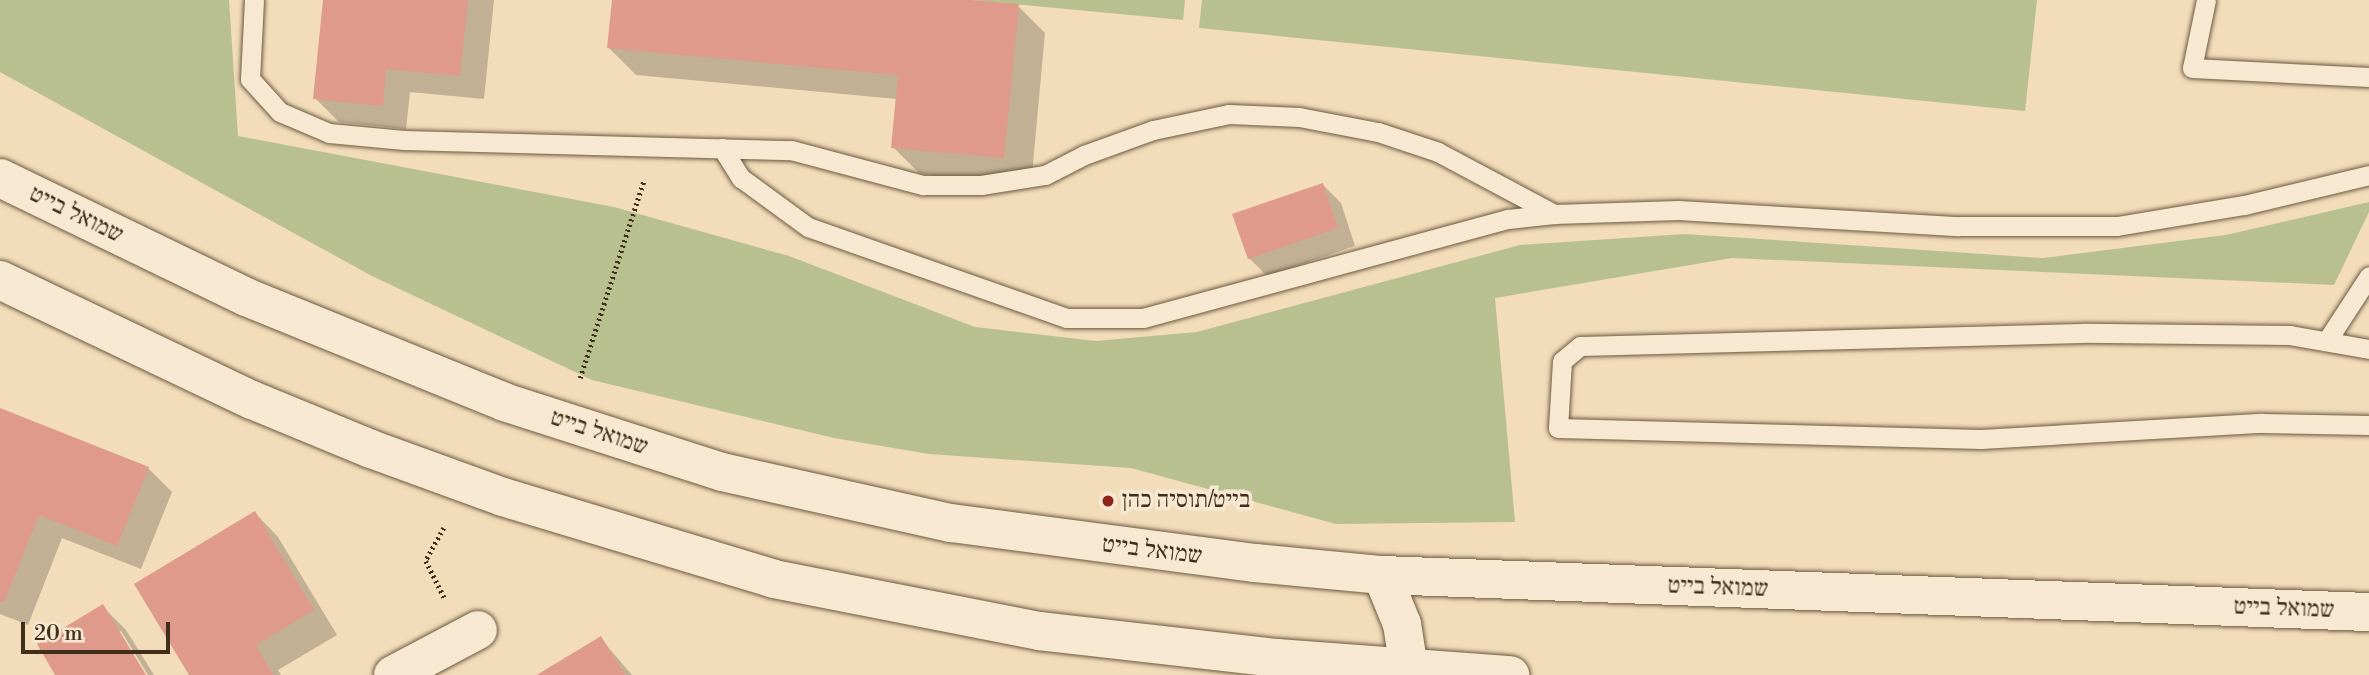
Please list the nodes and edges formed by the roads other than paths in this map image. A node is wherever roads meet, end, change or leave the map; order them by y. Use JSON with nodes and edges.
{"nodes":[{"id":1,"x":254,"y":0,"type":"edge"},
{"id":2,"x":2206,"y":0,"type":"edge"},
{"id":3,"x":2369,"y":77,"type":"edge"},
{"id":4,"x":722,"y":148,"type":"junction"},
{"id":5,"x":2369,"y":175,"type":"edge"},
{"id":6,"x":0,"y":178,"type":"edge"},
{"id":7,"x":1554,"y":214,"type":"junction"},
{"id":8,"x":2369,"y":276,"type":"edge"},
{"id":9,"x":0,"y":281,"type":"edge"},
{"id":10,"x":2328,"y":339,"type":"junction"},
{"id":11,"x":2369,"y":349,"type":"edge"},
{"id":12,"x":2369,"y":425,"type":"edge"},
{"id":13,"x":1382,"y":575,"type":"junction"},
{"id":14,"x":2369,"y":612,"type":"edge"},
{"id":15,"x":464,"y":620,"type":"road end"},
{"id":16,"x":1186,"y":649,"type":"junction"},
{"id":17,"x":1410,"y":672,"type":"edge"},
{"id":18,"x":393,"y":675,"type":"edge"},
{"id":19,"x":1225,"y":675,"type":"edge"},
{"id":20,"x":1510,"y":675,"type":"edge"}],
"edges":[{"from":1,"to":4,"type":"lane"},
{"from":2,"to":3,"type":"lane"},
{"from":4,"to":7,"type":"lane"},
{"from":4,"to":7,"type":"lane"},
{"from":5,"to":7,"type":"lane"},
{"from":6,"to":13,"type":"street","name":"שמואל בייט"},
{"from":8,"to":10,"type":"lane"},
{"from":9,"to":16,"type":"street"},
{"from":10,"to":11,"type":"lane"},
{"from":10,"to":12,"type":"lane"},
{"from":13,"to":14,"type":"street","name":"שמואל בייט"},
{"from":13,"to":17,"type":"street"},
{"from":15,"to":18,"type":"street"},
{"from":16,"to":17,"type":"street"},
{"from":16,"to":19,"type":"street"},
{"from":17,"to":20,"type":"street"}]}
